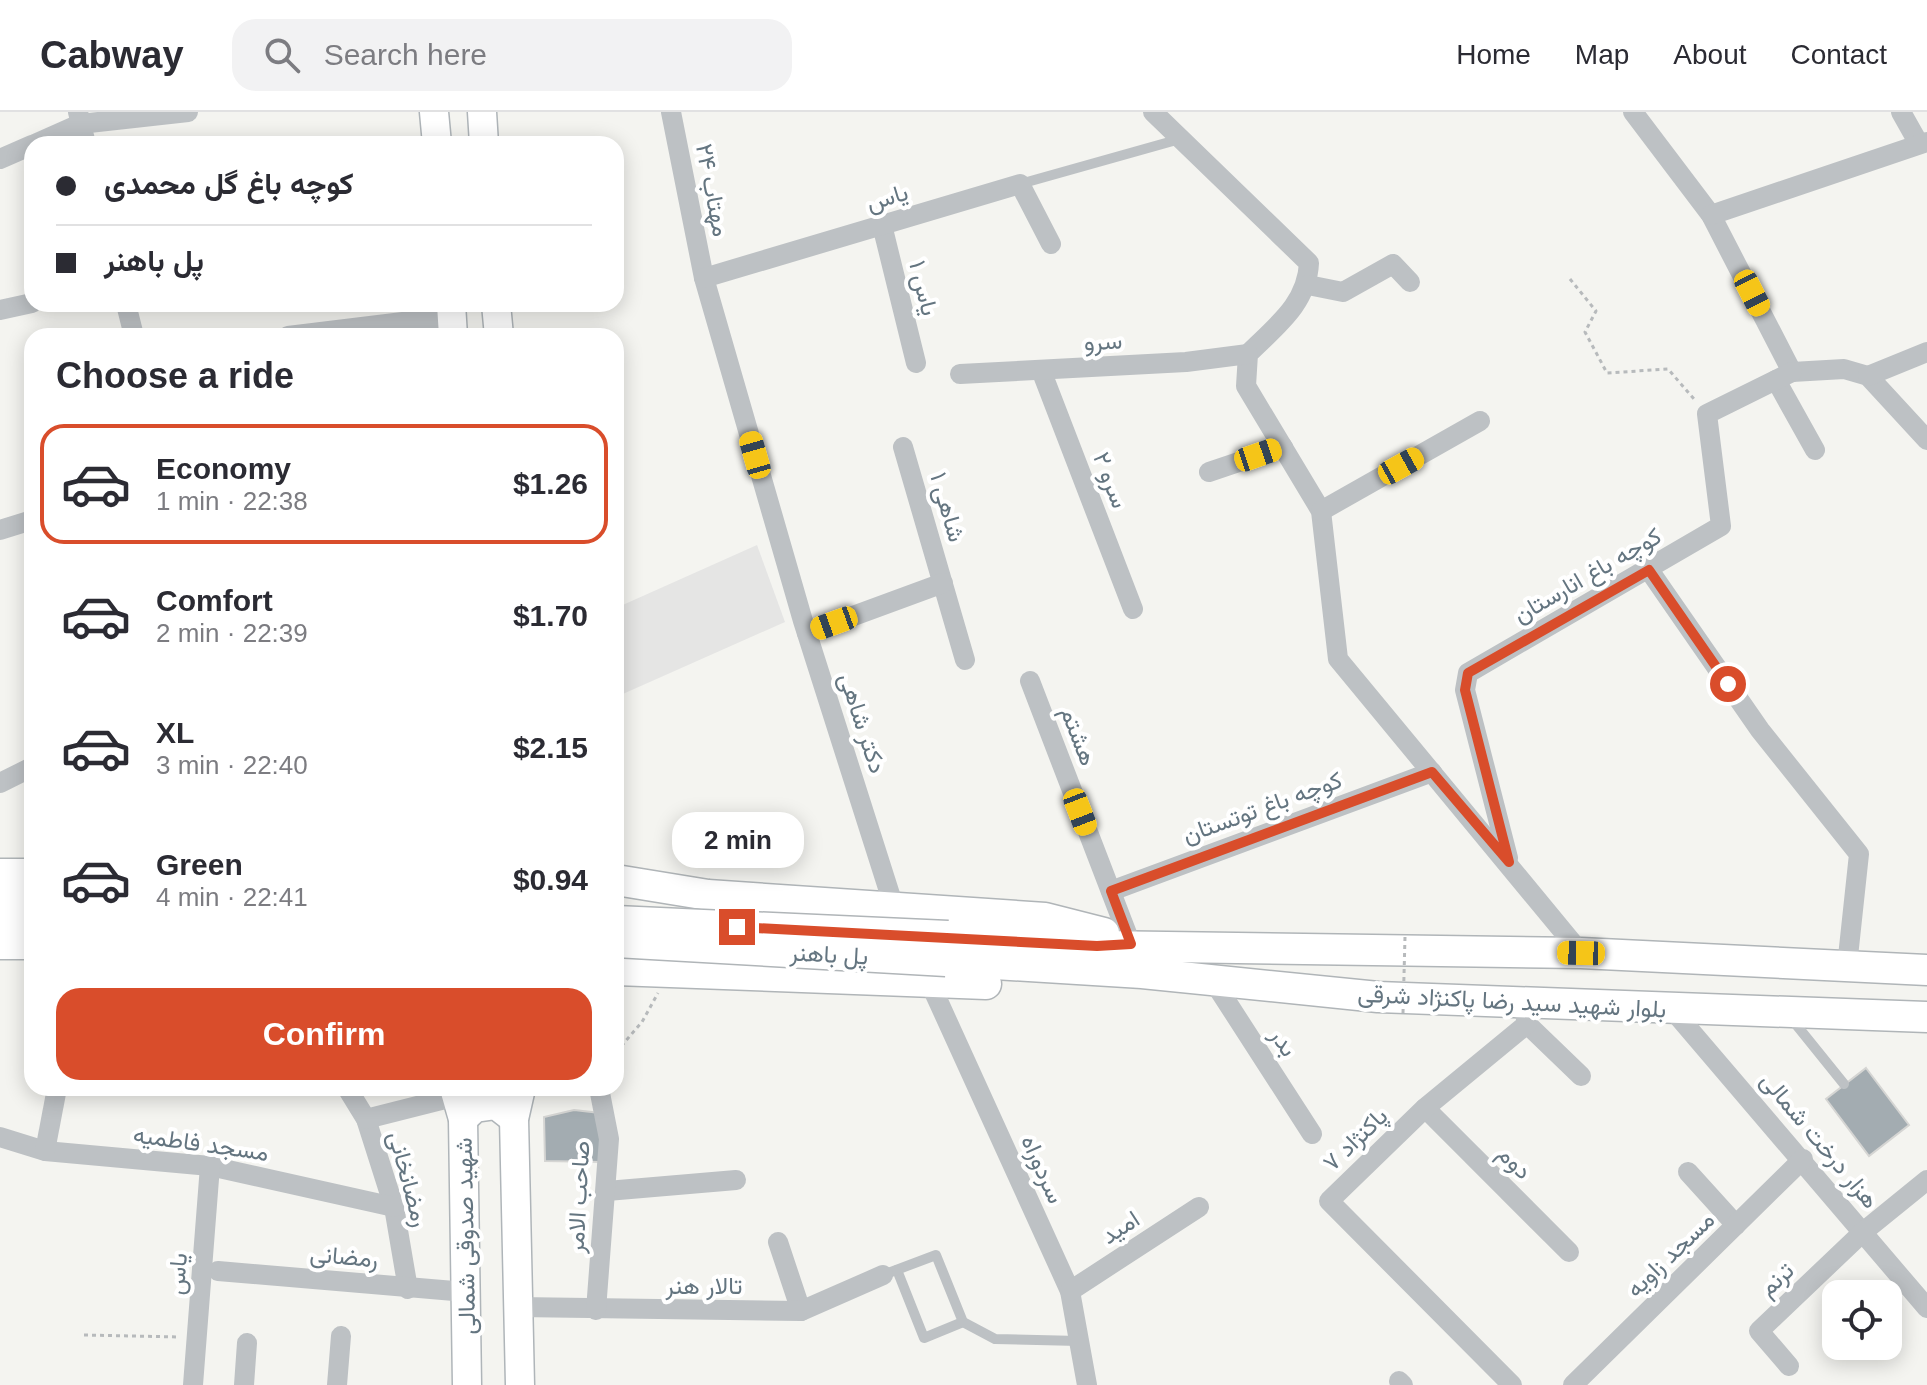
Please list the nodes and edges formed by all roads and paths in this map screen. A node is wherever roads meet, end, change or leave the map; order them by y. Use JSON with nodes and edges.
{"nodes":[{"id":1,"x":188,"y":112,"type":"edge"},
{"id":2,"x":434,"y":112,"type":"edge"},
{"id":3,"x":482,"y":112,"type":"edge"},
{"id":4,"x":671,"y":112,"type":"edge"},
{"id":5,"x":1633,"y":112,"type":"edge"},
{"id":6,"x":1901,"y":112,"type":"edge"},
{"id":7,"x":1157,"y":113,"type":"edge"},
{"id":8,"x":81,"y":127,"type":"edge"},
{"id":9,"x":57,"y":136,"type":"edge"},
{"id":10,"x":436,"y":136,"type":"edge"},
{"id":11,"x":484,"y":136,"type":"edge"},
{"id":12,"x":1182,"y":138,"type":"junction"},
{"id":13,"x":1923,"y":143,"type":"edge"},
{"id":14,"x":24,"y":149,"type":"edge"},
{"id":15,"x":0,"y":159,"type":"edge"},
{"id":16,"x":1020,"y":184,"type":"junction"},
{"id":17,"x":1711,"y":215,"type":"junction"},
{"id":18,"x":882,"y":225,"type":"junction"},
{"id":19,"x":1051,"y":244,"type":"dead end"},
{"id":20,"x":704,"y":278,"type":"junction"},
{"id":21,"x":1570,"y":279,"type":"dead end"},
{"id":22,"x":1410,"y":282,"type":"dead end"},
{"id":23,"x":1308,"y":285,"type":"junction"},
{"id":24,"x":24,"y":305,"type":"edge"},
{"id":25,"x":0,"y":310,"type":"edge"},
{"id":26,"x":452,"y":319,"type":"edge"},
{"id":27,"x":365,"y":328,"type":"edge"},
{"id":28,"x":1927,"y":352,"type":"edge"},
{"id":29,"x":1248,"y":354,"type":"junction"},
{"id":30,"x":916,"y":363,"type":"dead end"},
{"id":31,"x":1041,"y":370,"type":"junction"},
{"id":32,"x":960,"y":374,"type":"dead end"},
{"id":33,"x":1784,"y":376,"type":"junction"},
{"id":34,"x":1868,"y":376,"type":"junction"},
{"id":35,"x":1707,"y":414,"type":"junction"},
{"id":36,"x":1480,"y":421,"type":"dead end"},
{"id":37,"x":1927,"y":440,"type":"edge"},
{"id":38,"x":903,"y":447,"type":"dead end"},
{"id":39,"x":1283,"y":447,"type":"junction"},
{"id":40,"x":1815,"y":450,"type":"dead end"},
{"id":41,"x":1209,"y":472,"type":"dead end"},
{"id":42,"x":1321,"y":511,"type":"junction"},
{"id":43,"x":24,"y":522,"type":"edge"},
{"id":44,"x":0,"y":530,"type":"edge"},
{"id":45,"x":1649,"y":570,"type":"junction"},
{"id":46,"x":943,"y":583,"type":"junction"},
{"id":47,"x":1133,"y":609,"type":"dead end"},
{"id":48,"x":807,"y":633,"type":"junction"},
{"id":49,"x":965,"y":660,"type":"dead end"},
{"id":50,"x":1030,"y":681,"type":"dead end"},
{"id":51,"x":24,"y":771,"type":"edge"},
{"id":52,"x":1432,"y":772,"type":"junction"},
{"id":53,"x":0,"y":783,"type":"edge"},
{"id":54,"x":1509,"y":862,"type":"junction"},
{"id":55,"x":0,"y":874,"type":"edge"},
{"id":56,"x":24,"y":874,"type":"edge"},
{"id":57,"x":624,"y":881,"type":"edge"},
{"id":58,"x":1111,"y":891,"type":"junction"},
{"id":59,"x":708,"y":895,"type":"junction"},
{"id":60,"x":0,"y":896,"type":"edge"},
{"id":61,"x":24,"y":897,"type":"edge"},
{"id":62,"x":894,"y":907,"type":"junction"},
{"id":63,"x":0,"y":918,"type":"edge"},
{"id":64,"x":24,"y":919,"type":"edge"},
{"id":65,"x":624,"y":922,"type":"edge"},
{"id":66,"x":1405,"y":937,"type":"dead end"},
{"id":67,"x":624,"y":940,"type":"edge"},
{"id":68,"x":0,"y":944,"type":"edge"},
{"id":69,"x":24,"y":944,"type":"edge"},
{"id":70,"x":1131,"y":944,"type":"junction"},
{"id":71,"x":1581,"y":953,"type":"junction"},
{"id":72,"x":1097,"y":958,"type":"junction"},
{"id":73,"x":941,"y":959,"type":"junction"},
{"id":74,"x":1847,"y":966,"type":"junction"},
{"id":75,"x":624,"y":970,"type":"edge"},
{"id":76,"x":1927,"y":970,"type":"edge"},
{"id":77,"x":701,"y":972,"type":"junction"},
{"id":78,"x":670,"y":973,"type":"junction"},
{"id":79,"x":1142,"y":973,"type":"junction"},
{"id":80,"x":1212,"y":979,"type":"junction"},
{"id":81,"x":1671,"y":1008,"type":"junction"},
{"id":82,"x":1786,"y":1012,"type":"junction"},
{"id":83,"x":1403,"y":1013,"type":"dead end"},
{"id":84,"x":1525,"y":1013,"type":"junction"},
{"id":85,"x":1925,"y":1017,"type":"edge"},
{"id":86,"x":624,"y":1043,"type":"edge"},
{"id":87,"x":1581,"y":1076,"type":"dead end"},
{"id":88,"x":1844,"y":1084,"type":"dead end"},
{"id":89,"x":55,"y":1096,"type":"edge"},
{"id":90,"x":352,"y":1096,"type":"edge"},
{"id":91,"x":519,"y":1096,"type":"edge"},
{"id":92,"x":601,"y":1096,"type":"edge"},
{"id":93,"x":458,"y":1101,"type":"edge"},
{"id":94,"x":1425,"y":1108,"type":"junction"},
{"id":95,"x":366,"y":1119,"type":"junction"},
{"id":96,"x":514,"y":1119,"type":"junction"},
{"id":97,"x":1312,"y":1134,"type":"dead end"},
{"id":98,"x":0,"y":1137,"type":"edge"},
{"id":99,"x":45,"y":1151,"type":"junction"},
{"id":100,"x":1803,"y":1159,"type":"junction"},
{"id":101,"x":210,"y":1166,"type":"junction"},
{"id":102,"x":1688,"y":1172,"type":"dead end"},
{"id":103,"x":736,"y":1180,"type":"dead end"},
{"id":104,"x":1927,"y":1180,"type":"edge"},
{"id":105,"x":607,"y":1191,"type":"junction"},
{"id":106,"x":394,"y":1207,"type":"junction"},
{"id":107,"x":1199,"y":1207,"type":"dead end"},
{"id":108,"x":1736,"y":1225,"type":"junction"},
{"id":109,"x":1863,"y":1232,"type":"junction"},
{"id":110,"x":778,"y":1242,"type":"dead end"},
{"id":111,"x":1569,"y":1252,"type":"dead end"},
{"id":112,"x":218,"y":1271,"type":"dead end"},
{"id":113,"x":890,"y":1272,"type":"junction"},
{"id":114,"x":408,"y":1289,"type":"junction"},
{"id":115,"x":1070,"y":1291,"type":"junction"},
{"id":116,"x":466,"y":1292,"type":"junction"},
{"id":117,"x":518,"y":1307,"type":"junction"},
{"id":118,"x":1927,"y":1308,"type":"edge"},
{"id":119,"x":596,"y":1310,"type":"junction"},
{"id":120,"x":801,"y":1311,"type":"junction"},
{"id":121,"x":963,"y":1322,"type":"junction"},
{"id":122,"x":84,"y":1335,"type":"dead end"},
{"id":123,"x":341,"y":1336,"type":"dead end"},
{"id":124,"x":198,"y":1337,"type":"junction"},
{"id":125,"x":1079,"y":1341,"type":"junction"},
{"id":126,"x":247,"y":1343,"type":"dead end"},
{"id":127,"x":1789,"y":1366,"type":"dead end"},
{"id":128,"x":193,"y":1385,"type":"edge"},
{"id":129,"x":244,"y":1385,"type":"edge"},
{"id":130,"x":337,"y":1385,"type":"edge"},
{"id":131,"x":467,"y":1385,"type":"edge"},
{"id":132,"x":520,"y":1385,"type":"edge"},
{"id":133,"x":1087,"y":1385,"type":"edge"},
{"id":134,"x":1512,"y":1385,"type":"edge"},
{"id":135,"x":1573,"y":1385,"type":"edge"}],
"edges":[{"from":1,"to":8,"type":"street"},
{"from":2,"to":10,"type":"main road"},
{"from":3,"to":11,"type":"main road"},
{"from":4,"to":20,"type":"street","name":"مهتاب ۲۴"},
{"from":5,"to":17,"type":"street"},
{"from":6,"to":13,"type":"street"},
{"from":7,"to":12,"type":"street"},
{"from":8,"to":9,"type":"street"},
{"from":12,"to":16,"type":"lane"},
{"from":12,"to":23,"type":"street"},
{"from":13,"to":17,"type":"street"},
{"from":14,"to":15,"type":"street"},
{"from":16,"to":18,"type":"street","name":"یاس"},
{"from":16,"to":19,"type":"street"},
{"from":17,"to":33,"type":"street"},
{"from":18,"to":20,"type":"street","name":"یاس"},
{"from":18,"to":30,"type":"street","name":"یاس ۱"},
{"from":20,"to":48,"type":"street","name":"دکتر شاهی"},
{"from":21,"to":35,"type":"path"},
{"from":22,"to":23,"type":"street"},
{"from":23,"to":29,"type":"street"},
{"from":24,"to":25,"type":"street"},
{"from":26,"to":27,"type":"street"},
{"from":28,"to":34,"type":"street"},
{"from":29,"to":31,"type":"street","name":"سرو"},
{"from":29,"to":39,"type":"street"},
{"from":31,"to":32,"type":"street","name":"سرو"},
{"from":31,"to":47,"type":"street","name":"سرو ۲"},
{"from":33,"to":34,"type":"street"},
{"from":33,"to":35,"type":"street"},
{"from":33,"to":40,"type":"street"},
{"from":34,"to":37,"type":"street"},
{"from":35,"to":45,"type":"street","name":"کوچه باغ انارستان"},
{"from":36,"to":42,"type":"street"},
{"from":38,"to":46,"type":"street","name":"شاهی ۱"},
{"from":39,"to":41,"type":"street"},
{"from":39,"to":42,"type":"street"},
{"from":42,"to":52,"type":"street"},
{"from":43,"to":44,"type":"street"},
{"from":45,"to":54,"type":"street","name":"کوچه باغ انارستان"},
{"from":45,"to":74,"type":"street"},
{"from":46,"to":48,"type":"street"},
{"from":46,"to":49,"type":"street","name":"شاهی ۱"},
{"from":48,"to":62,"type":"street","name":"دکتر شاهی"},
{"from":50,"to":58,"type":"street","name":"هشتم"},
{"from":51,"to":53,"type":"street"},
{"from":52,"to":54,"type":"street"},
{"from":52,"to":58,"type":"street","name":"کوچه باغ توتستان"},
{"from":54,"to":71,"type":"street"},
{"from":55,"to":56,"type":"main road"},
{"from":57,"to":59,"type":"main road"},
{"from":58,"to":70,"type":"street","name":"هشتم"},
{"from":59,"to":62,"type":"main road"},
{"from":59,"to":77,"type":"main road"},
{"from":60,"to":61,"type":"main road"},
{"from":62,"to":70,"type":"main road"},
{"from":63,"to":64,"type":"main road"},
{"from":65,"to":73,"type":"main road","name":"پل باهنر","bridge":true},
{"from":66,"to":83,"type":"path","bridge":true},
{"from":67,"to":73,"type":"main road","name":"پل باهنر","bridge":true},
{"from":68,"to":69,"type":"main road"},
{"from":70,"to":71,"type":"main road","name":"بلوار شهید سید رضا پاکنژاد شرقی"},
{"from":70,"to":72,"type":"main road","name":"بلوار شهید سید رضا پاکنژاد شرقی"},
{"from":71,"to":74,"type":"main road","name":"بلوار شهید سید رضا پاکنژاد شرقی"},
{"from":72,"to":73,"type":"main road"},
{"from":72,"to":79,"type":"main road","name":"بلوار شهید سید رضا پاکنژاد شرقی"},
{"from":73,"to":77,"type":"main road"},
{"from":73,"to":79,"type":"main road"},
{"from":73,"to":115,"type":"street","name":"سردوراه"},
{"from":74,"to":76,"type":"main road","name":"بلوار شهید سید رضا پاکنژاد شرقی"},
{"from":75,"to":78,"type":"main road"},
{"from":77,"to":78,"type":"main road"},
{"from":78,"to":86,"type":"path"},
{"from":79,"to":80,"type":"main road","name":"بلوار شهید سید رضا پاکنژاد شرقی"},
{"from":80,"to":84,"type":"main road","name":"بلوار شهید سید رضا پاکنژاد شرقی"},
{"from":80,"to":97,"type":"street","name":"بدر"},
{"from":81,"to":82,"type":"main road","name":"بلوار شهید سید رضا پاکنژاد شرقی"},
{"from":81,"to":84,"type":"main road","name":"بلوار شهید سید رضا پاکنژاد شرقی"},
{"from":81,"to":100,"type":"street","name":"هزار درخت شمالی"},
{"from":82,"to":85,"type":"main road","name":"بلوار شهید سید رضا پاکنژاد شرقی"},
{"from":82,"to":88,"type":"lane"},
{"from":84,"to":87,"type":"street"},
{"from":84,"to":94,"type":"street","name":"پاکنژاد ۷"},
{"from":89,"to":99,"type":"street"},
{"from":90,"to":95,"type":"street","name":"رمضانخانی"},
{"from":91,"to":96,"type":"main road"},
{"from":92,"to":105,"type":"street","name":"صاحب الامر"},
{"from":93,"to":95,"type":"street"},
{"from":93,"to":96,"type":"main road"},
{"from":93,"to":116,"type":"main road","name":"شهید صدوقی شمالی"},
{"from":94,"to":111,"type":"street","name":"دوم"},
{"from":94,"to":134,"type":"street","name":"پاکنژاد ۷"},
{"from":95,"to":106,"type":"street","name":"رمضانخانی"},
{"from":96,"to":117,"type":"main road"},
{"from":98,"to":99,"type":"street","name":"مسجد فاطمیه"},
{"from":99,"to":101,"type":"street","name":"مسجد فاطمیه"},
{"from":100,"to":108,"type":"street","name":"مسجد زاویه"},
{"from":100,"to":109,"type":"street","name":"هزار درخت شمالی"},
{"from":101,"to":106,"type":"street","name":"مسجد فاطمیه"},
{"from":101,"to":124,"type":"street","name":"یاس"},
{"from":102,"to":108,"type":"street"},
{"from":103,"to":105,"type":"street"},
{"from":104,"to":109,"type":"street"},
{"from":105,"to":119,"type":"street","name":"صاحب الامر"},
{"from":106,"to":114,"type":"street","name":"رمضانخانی"},
{"from":107,"to":115,"type":"street","name":"امید"},
{"from":108,"to":135,"type":"street","name":"مسجد زاویه"},
{"from":109,"to":118,"type":"street","name":"هزار درخت شمالی"},
{"from":109,"to":127,"type":"street","name":"ترنم"},
{"from":110,"to":120,"type":"street"},
{"from":112,"to":114,"type":"street","name":"رمضانی"},
{"from":113,"to":120,"type":"street","name":"تالار هنر"},
{"from":113,"to":121,"type":"lane"},
{"from":113,"to":121,"type":"lane"},
{"from":114,"to":116,"type":"street","name":"رمضانی"},
{"from":115,"to":125,"type":"street","name":"سردوراه"},
{"from":116,"to":131,"type":"main road","name":"شهید صدوقی شمالی"},
{"from":117,"to":119,"type":"street","name":"تالار هنر"},
{"from":117,"to":132,"type":"main road"},
{"from":119,"to":120,"type":"street","name":"تالار هنر"},
{"from":121,"to":125,"type":"lane"},
{"from":122,"to":124,"type":"path"},
{"from":123,"to":130,"type":"street"},
{"from":124,"to":128,"type":"street","name":"یاس"},
{"from":125,"to":133,"type":"street","name":"سردوراه"},
{"from":126,"to":129,"type":"street"}]}
